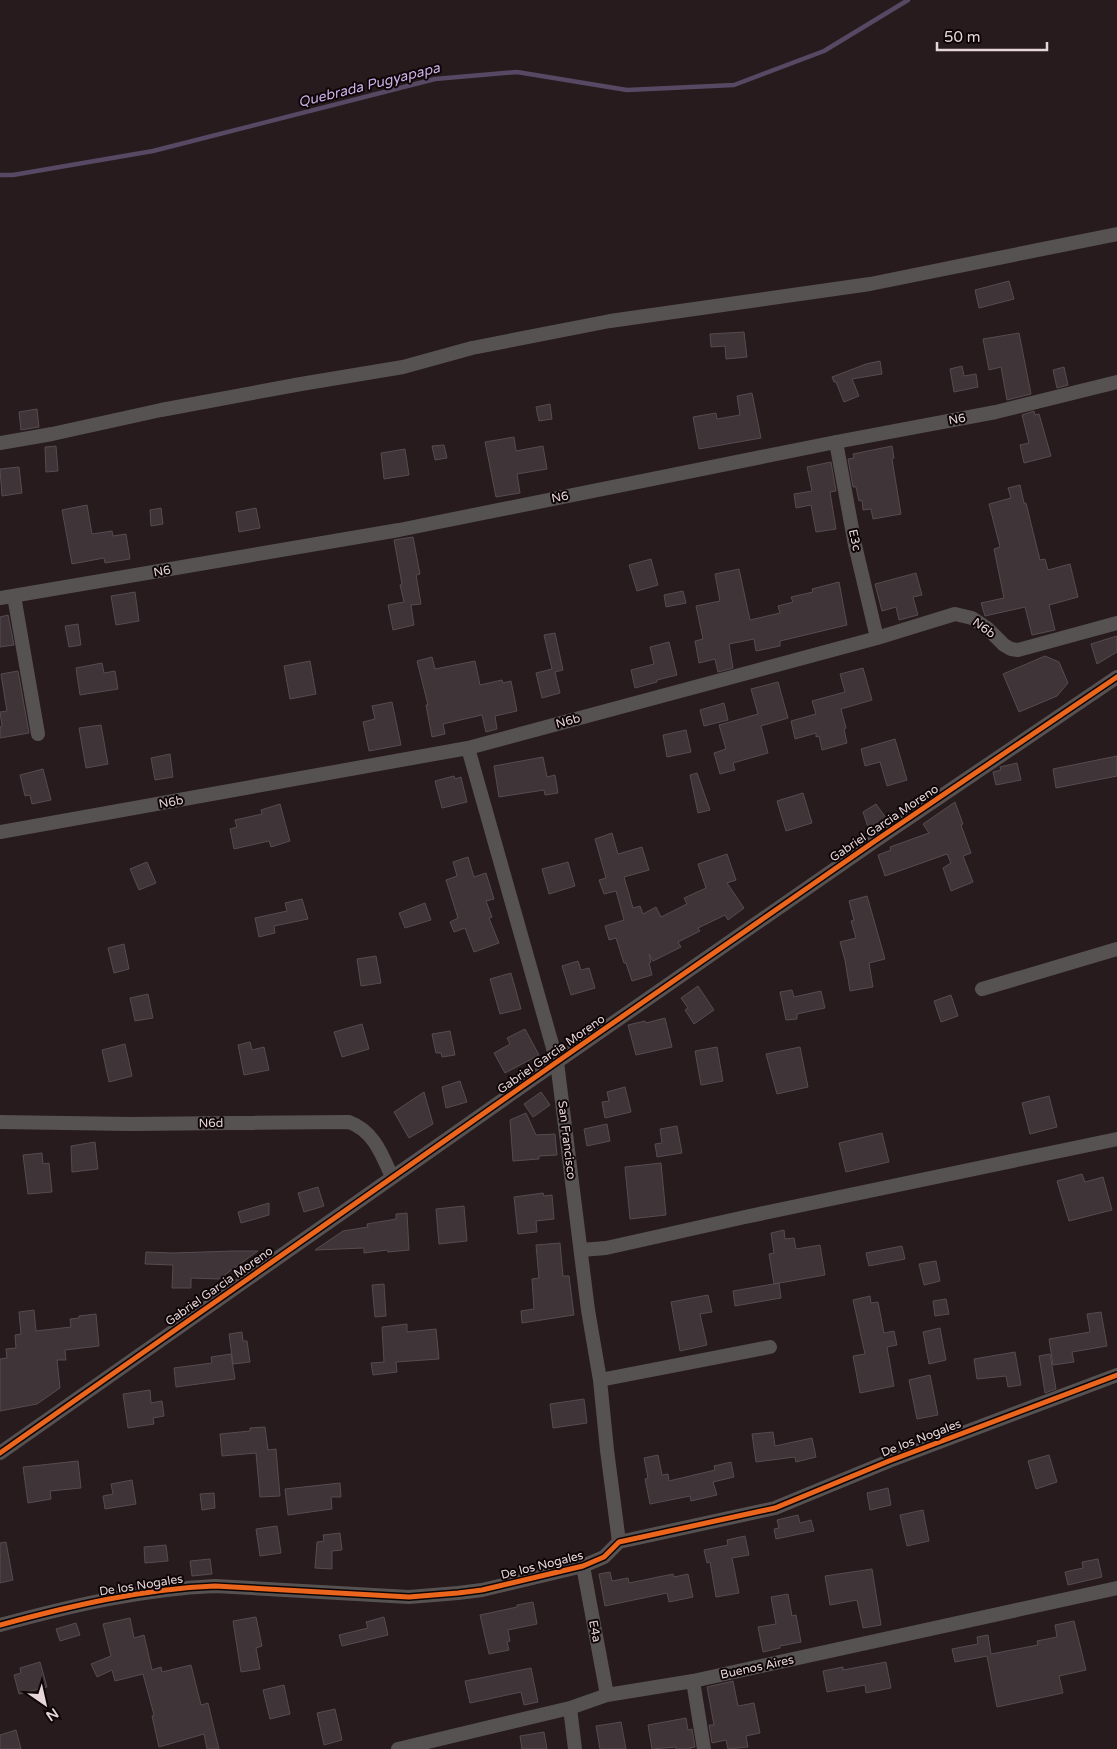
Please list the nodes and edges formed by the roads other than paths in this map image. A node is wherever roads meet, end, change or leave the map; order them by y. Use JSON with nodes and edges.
{"nodes":[{"id":1,"x":1117,"y":234,"type":"edge"},
{"id":2,"x":1117,"y":382,"type":"edge"},
{"id":3,"x":836,"y":442,"type":"junction"},
{"id":4,"x":0,"y":443,"type":"edge"},
{"id":5,"x":7,"y":597,"type":"edge"},
{"id":6,"x":1117,"y":623,"type":"edge"},
{"id":7,"x":877,"y":638,"type":"junction"},
{"id":8,"x":1117,"y":676,"type":"edge"},
{"id":9,"x":38,"y":734,"type":"dead end"},
{"id":10,"x":468,"y":748,"type":"junction"},
{"id":11,"x":0,"y":832,"type":"edge"},
{"id":12,"x":1117,"y":949,"type":"edge"},
{"id":13,"x":982,"y":989,"type":"dead end"},
{"id":14,"x":557,"y":1062,"type":"junction"},
{"id":15,"x":0,"y":1122,"type":"edge"},
{"id":16,"x":1117,"y":1138,"type":"edge"},
{"id":17,"x":392,"y":1177,"type":"junction"},
{"id":18,"x":581,"y":1250,"type":"junction"},
{"id":19,"x":770,"y":1347,"type":"dead end"},
{"id":20,"x":1117,"y":1375,"type":"edge"},
{"id":21,"x":600,"y":1380,"type":"junction"},
{"id":22,"x":0,"y":1452,"type":"edge"},
{"id":23,"x":619,"y":1542,"type":"junction"},
{"id":24,"x":583,"y":1566,"type":"junction"},
{"id":25,"x":1117,"y":1588,"type":"edge"},
{"id":26,"x":0,"y":1625,"type":"edge"},
{"id":27,"x":693,"y":1681,"type":"junction"},
{"id":28,"x":607,"y":1695,"type":"junction"},
{"id":29,"x":570,"y":1708,"type":"junction"},
{"id":30,"x":447,"y":1743,"type":"edge"},
{"id":31,"x":398,"y":1749,"type":"edge"},
{"id":32,"x":575,"y":1749,"type":"edge"},
{"id":33,"x":704,"y":1749,"type":"edge"}],
"edges":[{"from":1,"to":4,"type":"street"},
{"from":2,"to":3,"type":"street","name":"N6"},
{"from":3,"to":5,"type":"street","name":"N6"},
{"from":3,"to":7,"type":"street","name":"E3c"},
{"from":5,"to":9,"type":"street"},
{"from":6,"to":7,"type":"street","name":"N6b"},
{"from":7,"to":10,"type":"street","name":"N6b"},
{"from":8,"to":14,"type":"street","name":"Gabriel Garcia Moreno"},
{"from":10,"to":11,"type":"street","name":"N6b"},
{"from":10,"to":14,"type":"street","name":"San Francisco"},
{"from":12,"to":13,"type":"street"},
{"from":14,"to":17,"type":"street","name":"Gabriel Garcia Moreno"},
{"from":14,"to":18,"type":"street","name":"San Francisco"},
{"from":15,"to":17,"type":"street","name":"N6d"},
{"from":16,"to":18,"type":"street"},
{"from":17,"to":22,"type":"street","name":"Gabriel Garcia Moreno"},
{"from":18,"to":21,"type":"street","name":"San Francisco"},
{"from":19,"to":21,"type":"street"},
{"from":20,"to":23,"type":"street","name":"De los Nogales"},
{"from":21,"to":23,"type":"street","name":"San Francisco"},
{"from":23,"to":24,"type":"street","name":"De los Nogales"},
{"from":24,"to":26,"type":"street","name":"De los Nogales"},
{"from":24,"to":28,"type":"street","name":"E4a"},
{"from":25,"to":27,"type":"street","name":"Buenos Aires"},
{"from":27,"to":28,"type":"street","name":"Buenos Aires"},
{"from":27,"to":33,"type":"street"},
{"from":28,"to":29,"type":"street","name":"Buenos Aires"},
{"from":29,"to":30,"type":"street","name":"Buenos Aires"},
{"from":29,"to":32,"type":"street"},
{"from":30,"to":31,"type":"street","name":"Buenos Aires"}]}
